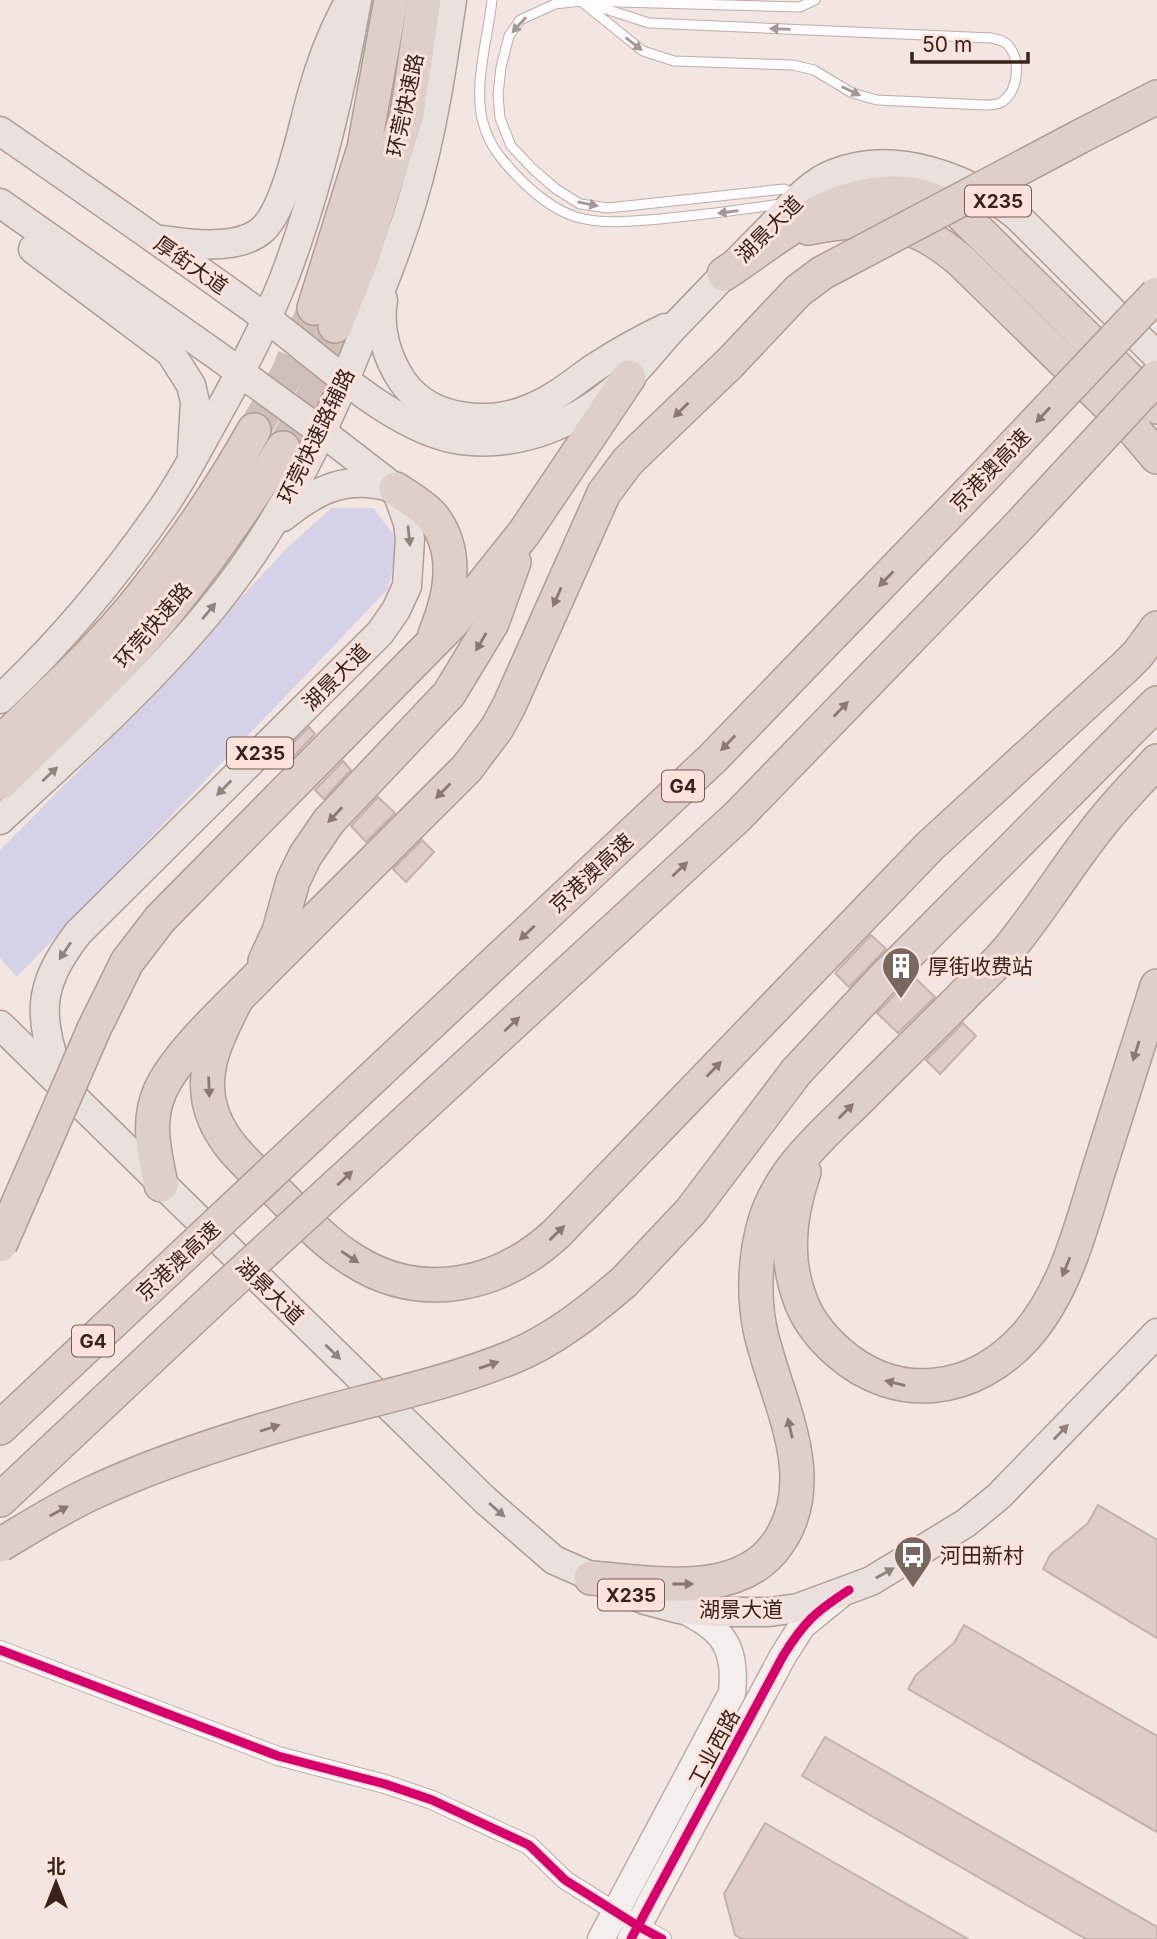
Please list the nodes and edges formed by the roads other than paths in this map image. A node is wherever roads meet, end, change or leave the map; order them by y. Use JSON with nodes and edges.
{"nodes":[{"id":1,"x":349,"y":0,"type":"edge"},
{"id":2,"x":357,"y":0,"type":"edge"},
{"id":3,"x":391,"y":0,"type":"edge"},
{"id":4,"x":424,"y":0,"type":"edge"},
{"id":5,"x":452,"y":0,"type":"edge"},
{"id":6,"x":492,"y":0,"type":"edge"},
{"id":7,"x":815,"y":0,"type":"edge"},
{"id":8,"x":578,"y":1,"type":"edge"},
{"id":9,"x":1157,"y":97,"type":"edge"},
{"id":10,"x":0,"y":131,"type":"edge"},
{"id":11,"x":795,"y":202,"type":"junction"},
{"id":12,"x":0,"y":203,"type":"edge"},
{"id":13,"x":0,"y":216,"type":"edge"},
{"id":14,"x":153,"y":238,"type":"junction"},
{"id":15,"x":777,"y":239,"type":"junction"},
{"id":16,"x":388,"y":274,"type":"junction"},
{"id":17,"x":724,"y":274,"type":"junction"},
{"id":18,"x":1157,"y":294,"type":"edge"},
{"id":19,"x":266,"y":318,"type":"junction"},
{"id":20,"x":680,"y":322,"type":"junction"},
{"id":21,"x":1157,"y":356,"type":"edge"},
{"id":22,"x":240,"y":372,"type":"junction"},
{"id":23,"x":629,"y":377,"type":"junction"},
{"id":24,"x":1157,"y":377,"type":"edge"},
{"id":25,"x":346,"y":379,"type":"junction"},
{"id":26,"x":379,"y":404,"type":"joint"},
{"id":27,"x":1157,"y":407,"type":"edge"},
{"id":28,"x":254,"y":430,"type":"tunnel mouth"},
{"id":29,"x":322,"y":432,"type":"junction"},
{"id":30,"x":283,"y":448,"type":"tunnel mouth"},
{"id":31,"x":1157,"y":457,"type":"edge"},
{"id":32,"x":192,"y":460,"type":"junction"},
{"id":33,"x":396,"y":489,"type":"junction"},
{"id":34,"x":272,"y":525,"type":"junction"},
{"id":35,"x":524,"y":533,"type":"junction"},
{"id":36,"x":1157,"y":628,"type":"edge"},
{"id":37,"x":431,"y":645,"type":"junction"},
{"id":38,"x":0,"y":699,"type":"edge"},
{"id":39,"x":1157,"y":703,"type":"edge"},
{"id":40,"x":0,"y":743,"type":"edge"},
{"id":41,"x":1149,"y":770,"type":"edge"},
{"id":42,"x":0,"y":783,"type":"edge"},
{"id":43,"x":0,"y":820,"type":"edge"},
{"id":44,"x":1157,"y":986,"type":"edge"},
{"id":45,"x":243,"y":993,"type":"junction"},
{"id":46,"x":0,"y":1025,"type":"edge"},
{"id":47,"x":61,"y":1083,"type":"junction"},
{"id":48,"x":816,"y":1141,"type":"junction"},
{"id":49,"x":162,"y":1185,"type":"junction"},
{"id":50,"x":0,"y":1245,"type":"edge"},
{"id":51,"x":1157,"y":1333,"type":"edge"},
{"id":52,"x":0,"y":1427,"type":"edge"},
{"id":53,"x":0,"y":1500,"type":"edge"},
{"id":54,"x":0,"y":1545,"type":"edge"},
{"id":55,"x":591,"y":1578,"type":"junction"},
{"id":56,"x":849,"y":1590,"type":"junction"},
{"id":57,"x":679,"y":1609,"type":"junction"},
{"id":58,"x":0,"y":1650,"type":"edge"},
{"id":59,"x":628,"y":1926,"type":"edge"},
{"id":60,"x":601,"y":1939,"type":"edge"},
{"id":61,"x":662,"y":1939,"type":"edge"}],
"edges":[{"from":1,"to":14,"type":"main road"},
{"from":2,"to":19,"type":"main road"},
{"from":3,"to":4,"type":"highway","name":"环莞快速路"},
{"from":5,"to":16,"type":"main road","name":"环莞快速路辅路"},
{"from":11,"to":6,"type":"lane","one_way":true},
{"from":7,"to":8,"type":"lane"},
{"from":8,"to":8,"type":"lane","one_way":true},
{"from":8,"to":11,"type":"lane","one_way":true},
{"from":9,"to":45,"type":"highway","one_way":true,"bridge":true},
{"from":10,"to":14,"type":"main road","name":"厚街大道","number":"X235"},
{"from":11,"to":17,"type":"main road","name":"湖景大道","number":"X235"},
{"from":11,"to":21,"type":"main road","name":"湖景大道","number":"X235"},
{"from":12,"to":22,"type":"main road"},
{"from":13,"to":32,"type":"main road"},
{"from":14,"to":19,"type":"main road","name":"厚街大道","number":"X235"},
{"from":15,"to":17,"type":"highway"},
{"from":15,"to":27,"type":"highway"},
{"from":15,"to":31,"type":"highway"},
{"from":16,"to":20,"type":"main road"},
{"from":16,"to":25,"type":"main road","name":"环莞快速路辅路"},
{"from":17,"to":20,"type":"main road","name":"湖景大道","number":"X235"},
{"from":18,"to":52,"type":"highway","name":"京港澳高速","number":"G4","one_way":true,"bridge":true},
{"from":19,"to":22,"type":"main road"},
{"from":19,"to":25,"type":"main road","name":"厚街大道","number":"X235"},
{"from":20,"to":23,"type":"main road","name":"湖景大道","number":"X235"},
{"from":22,"to":29,"type":"main road"},
{"from":22,"to":32,"type":"main road"},
{"from":23,"to":26,"type":"main road","name":"湖景大道","number":"X235"},
{"from":23,"to":35,"type":"highway"},
{"from":53,"to":24,"type":"highway","number":"G4","one_way":true,"bridge":true},
{"from":25,"to":26,"type":"main road","name":"厚街大道","number":"X235"},
{"from":25,"to":29,"type":"main road","name":"环莞快速路辅路"},
{"from":28,"to":40,"type":"highway","name":"环莞快速路"},
{"from":29,"to":33,"type":"main road"},
{"from":29,"to":34,"type":"main road","name":"环莞快速路辅路"},
{"from":30,"to":42,"type":"highway","name":"环莞快速路"},
{"from":32,"to":38,"type":"main road"},
{"from":33,"to":34,"type":"main road"},
{"from":33,"to":37,"type":"highway"},
{"from":33,"to":47,"type":"main road","name":"湖景大道","number":"X235","one_way":true},
{"from":43,"to":34,"type":"main road","name":"环莞快速路辅路","one_way":true},
{"from":35,"to":37,"type":"highway"},
{"from":35,"to":45,"type":"highway","one_way":true},
{"from":45,"to":36,"type":"highway","one_way":true},
{"from":37,"to":50,"type":"highway","bridge":true},
{"from":54,"to":39,"type":"highway","one_way":true,"bridge":true},
{"from":48,"to":41,"type":"highway","one_way":true},
{"from":44,"to":48,"type":"highway","one_way":true},
{"from":45,"to":49,"type":"highway"},
{"from":46,"to":47,"type":"main road"},
{"from":47,"to":49,"type":"main road","name":"湖景大道","number":"X235"},
{"from":55,"to":48,"type":"highway","one_way":true},
{"from":49,"to":55,"type":"main road","name":"湖景大道","number":"X235","one_way":true},
{"from":56,"to":51,"type":"main road","name":"湖景大道","number":"X235","one_way":true},
{"from":55,"to":57,"type":"main road","name":"湖景大道","number":"X235"},
{"from":56,"to":57,"type":"main road","name":"湖景大道","number":"X235"},
{"from":56,"to":59,"type":"street","name":"工业西路"},
{"from":57,"to":59,"type":"street","name":"工业西路"},
{"from":58,"to":59,"type":"street"},
{"from":59,"to":60,"type":"street","name":"工业西路"},
{"from":59,"to":61,"type":"street"}]}
